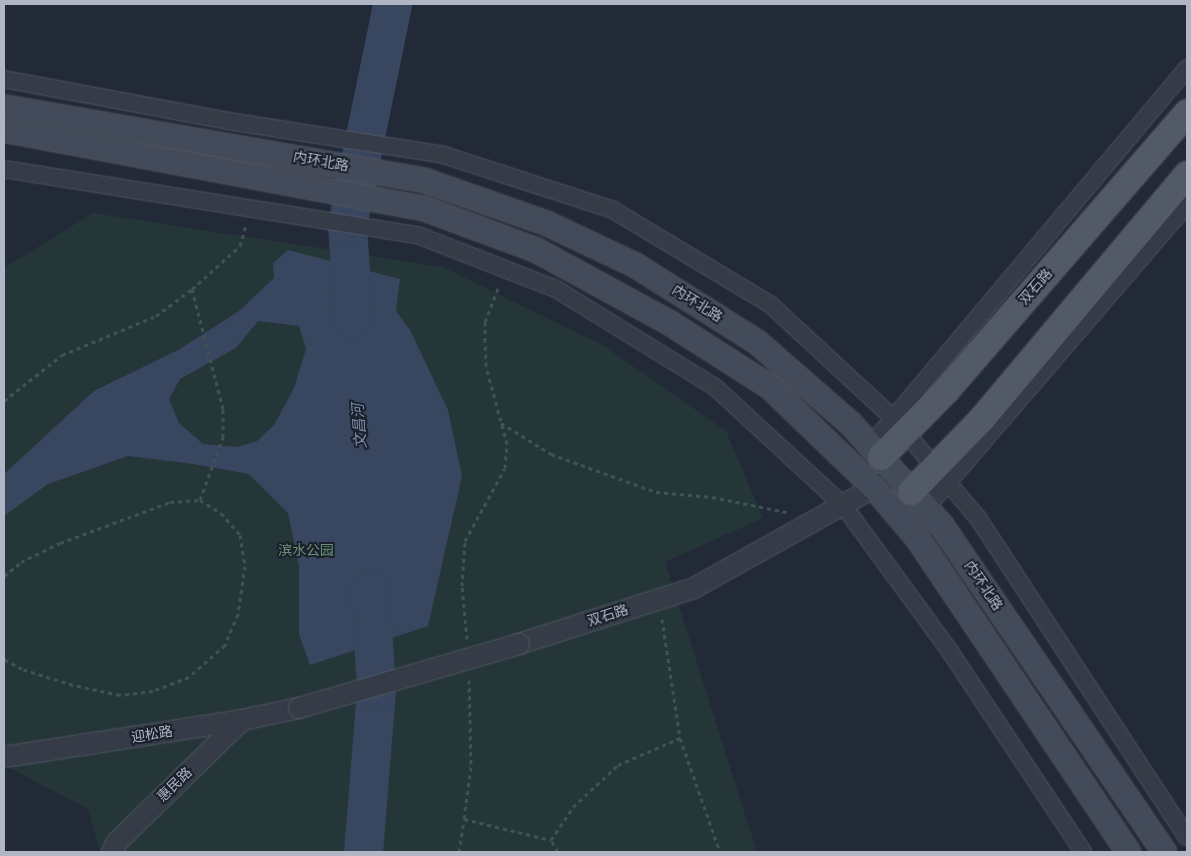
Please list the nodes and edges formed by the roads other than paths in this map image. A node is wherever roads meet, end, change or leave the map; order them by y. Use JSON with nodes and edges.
{"nodes":[{"id":1,"x":1187,"y":68,"type":"edge"},
{"id":2,"x":4,"y":79,"type":"edge"},
{"id":3,"x":4,"y":106,"type":"edge"},
{"id":4,"x":1187,"y":113,"type":"edge"},
{"id":5,"x":4,"y":130,"type":"edge"},
{"id":6,"x":4,"y":169,"type":"edge"},
{"id":7,"x":1187,"y":175,"type":"edge"},
{"id":8,"x":1187,"y":205,"type":"edge"},
{"id":9,"x":900,"y":425,"type":"junction"},
{"id":10,"x":942,"y":474,"type":"junction"},
{"id":11,"x":897,"y":476,"type":"junction"},
{"id":12,"x":874,"y":487,"type":"junction"},
{"id":13,"x":843,"y":504,"type":"junction"},
{"id":14,"x":299,"y":708,"type":"joint"},
{"id":15,"x":242,"y":720,"type":"junction"},
{"id":16,"x":4,"y":757,"type":"edge"},
{"id":17,"x":1187,"y":837,"type":"edge"},
{"id":18,"x":112,"y":852,"type":"edge"},
{"id":19,"x":1083,"y":852,"type":"edge"},
{"id":20,"x":1128,"y":852,"type":"edge"},
{"id":21,"x":1164,"y":852,"type":"edge"}],
"edges":[{"from":1,"to":9,"type":"street"},
{"from":2,"to":9,"type":"street"},
{"from":3,"to":11,"type":"main road","name":"内环北路"},
{"from":4,"to":9,"type":"main road","name":"双石路"},
{"from":5,"to":12,"type":"main road","name":"内环北路"},
{"from":6,"to":13,"type":"street"},
{"from":7,"to":10,"type":"main road","name":"双石路"},
{"from":8,"to":10,"type":"street"},
{"from":9,"to":10,"type":"street"},
{"from":9,"to":11,"type":"main road","name":"双石路"},
{"from":10,"to":11,"type":"main road","name":"双石路"},
{"from":10,"to":17,"type":"street"},
{"from":11,"to":12,"type":"street","name":"双石路"},
{"from":11,"to":21,"type":"main road","name":"内环北路"},
{"from":12,"to":13,"type":"street","name":"双石路"},
{"from":12,"to":20,"type":"main road","name":"内环北路"},
{"from":13,"to":14,"type":"street","name":"双石路","bridge":true},
{"from":13,"to":19,"type":"street"},
{"from":14,"to":15,"type":"street","name":"迎松路"},
{"from":15,"to":16,"type":"street","name":"迎松路"},
{"from":15,"to":18,"type":"street","name":"惠民路"}]}
